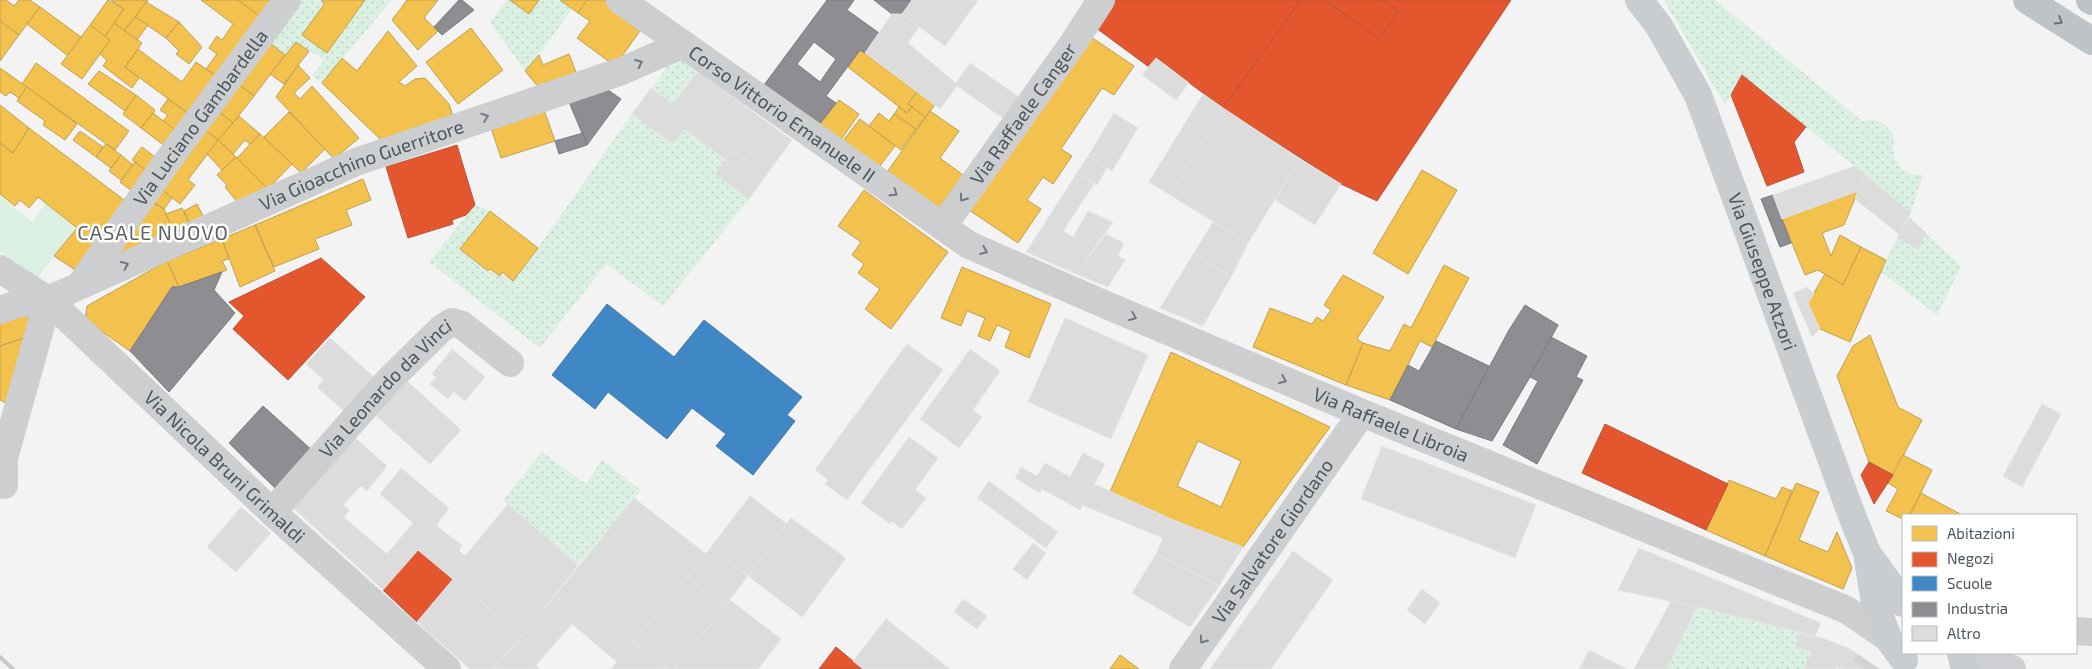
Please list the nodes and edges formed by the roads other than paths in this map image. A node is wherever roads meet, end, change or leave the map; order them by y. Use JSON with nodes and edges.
{"nodes":[{"id":1,"x":287,"y":0,"type":"edge"},
{"id":2,"x":620,"y":0,"type":"edge"},
{"id":3,"x":1101,"y":0,"type":"edge"},
{"id":4,"x":1639,"y":0,"type":"edge"},
{"id":5,"x":2027,"y":0,"type":"edge"},
{"id":6,"x":2092,"y":41,"type":"edge"},
{"id":7,"x":682,"y":44,"type":"junction"},
{"id":8,"x":943,"y":226,"type":"junction"},
{"id":9,"x":0,"y":270,"type":"edge"},
{"id":10,"x":80,"y":285,"type":"junction"},
{"id":11,"x":48,"y":300,"type":"junction"},
{"id":12,"x":0,"y":310,"type":"edge"},
{"id":13,"x":510,"y":363,"type":"dead end"},
{"id":14,"x":1362,"y":413,"type":"junction"},
{"id":15,"x":4,"y":485,"type":"dead end"},
{"id":16,"x":272,"y":512,"type":"junction"},
{"id":17,"x":1892,"y":602,"type":"edge"},
{"id":18,"x":1847,"y":610,"type":"junction"},
{"id":19,"x":2077,"y":631,"type":"edge"},
{"id":20,"x":2092,"y":632,"type":"edge"},
{"id":21,"x":1961,"y":654,"type":"edge"},
{"id":22,"x":1900,"y":655,"type":"edge"},
{"id":23,"x":447,"y":669,"type":"edge"},
{"id":24,"x":1183,"y":669,"type":"edge"},
{"id":25,"x":1964,"y":669,"type":"edge"}],
"edges":[{"from":1,"to":10,"type":"street","name":"Via Luciano Gambardella"},
{"from":2,"to":7,"type":"street","name":"Corso Vittorio Emanuele II"},
{"from":3,"to":8,"type":"street","name":"Via Raffaele Canger","one_way":true},
{"from":4,"to":17,"type":"main road","name":"Via Giuseppe Atzori"},
{"from":5,"to":6,"type":"highway","one_way":true},
{"from":7,"to":8,"type":"street","name":"Corso Vittorio Emanuele II","one_way":true},
{"from":10,"to":7,"type":"street","name":"Via Gioacchino Guerritore","one_way":true},
{"from":8,"to":14,"type":"street","name":"Via Raffaele Libroia","one_way":true},
{"from":9,"to":11,"type":"street","name":"Via Nicola Bruni Grimaldi"},
{"from":10,"to":11,"type":"street","name":"Via Gioacchino Guerritore"},
{"from":11,"to":12,"type":"street","name":"Via Gioacchino Guerritore"},
{"from":11,"to":15,"type":"street"},
{"from":11,"to":16,"type":"street","name":"Via Nicola Bruni Grimaldi"},
{"from":13,"to":16,"type":"street","name":"Via Leonardo da Vinci"},
{"from":14,"to":18,"type":"street","name":"Via Raffaele Libroia"},
{"from":14,"to":24,"type":"street","name":"Via Salvatore Giordano","one_way":true},
{"from":16,"to":23,"type":"street","name":"Via Nicola Bruni Grimaldi"},
{"from":17,"to":18,"type":"street"},
{"from":17,"to":22,"type":"main road","name":"Via Giuseppe Atzori"},
{"from":18,"to":22,"type":"street","name":"Via Raffaele Libroia"},
{"from":19,"to":20,"type":"street"},
{"from":21,"to":25,"type":"main road"}]}
